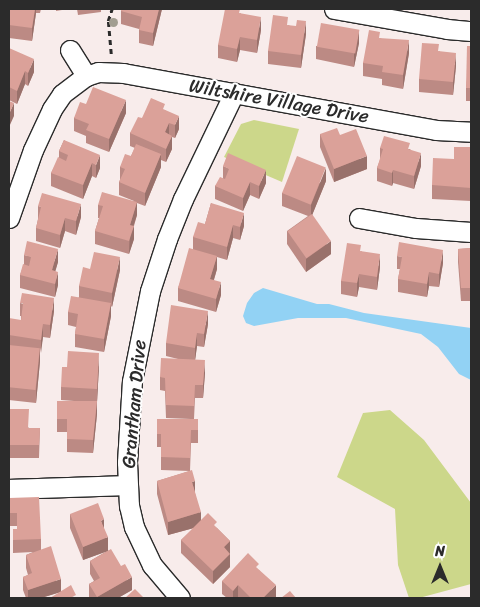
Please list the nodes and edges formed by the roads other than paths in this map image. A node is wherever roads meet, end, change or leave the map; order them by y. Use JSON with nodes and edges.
{"nodes":[{"id":1,"x":334,"y":9,"type":"edge"},
{"id":2,"x":471,"y":31,"type":"edge"},
{"id":3,"x":70,"y":50,"type":"dead end"},
{"id":4,"x":86,"y":76,"type":"junction"},
{"id":5,"x":234,"y":93,"type":"junction"},
{"id":6,"x":471,"y":132,"type":"edge"},
{"id":7,"x":9,"y":218,"type":"edge"},
{"id":8,"x":359,"y":218,"type":"dead end"},
{"id":9,"x":471,"y":232,"type":"edge"},
{"id":10,"x":127,"y":485,"type":"junction"},
{"id":11,"x":9,"y":489,"type":"edge"},
{"id":12,"x":180,"y":598,"type":"edge"}],
"edges":[{"from":1,"to":2,"type":"street"},
{"from":3,"to":4,"type":"street"},
{"from":4,"to":5,"type":"street","name":"Wiltshire Village Drive"},
{"from":4,"to":7,"type":"street","name":"Wiltshire Village Drive"},
{"from":5,"to":6,"type":"street","name":"Wiltshire Village Drive"},
{"from":5,"to":10,"type":"street","name":"Grantham Drive"},
{"from":8,"to":9,"type":"street"},
{"from":10,"to":11,"type":"street"},
{"from":10,"to":12,"type":"street","name":"Grantham Drive"}]}
